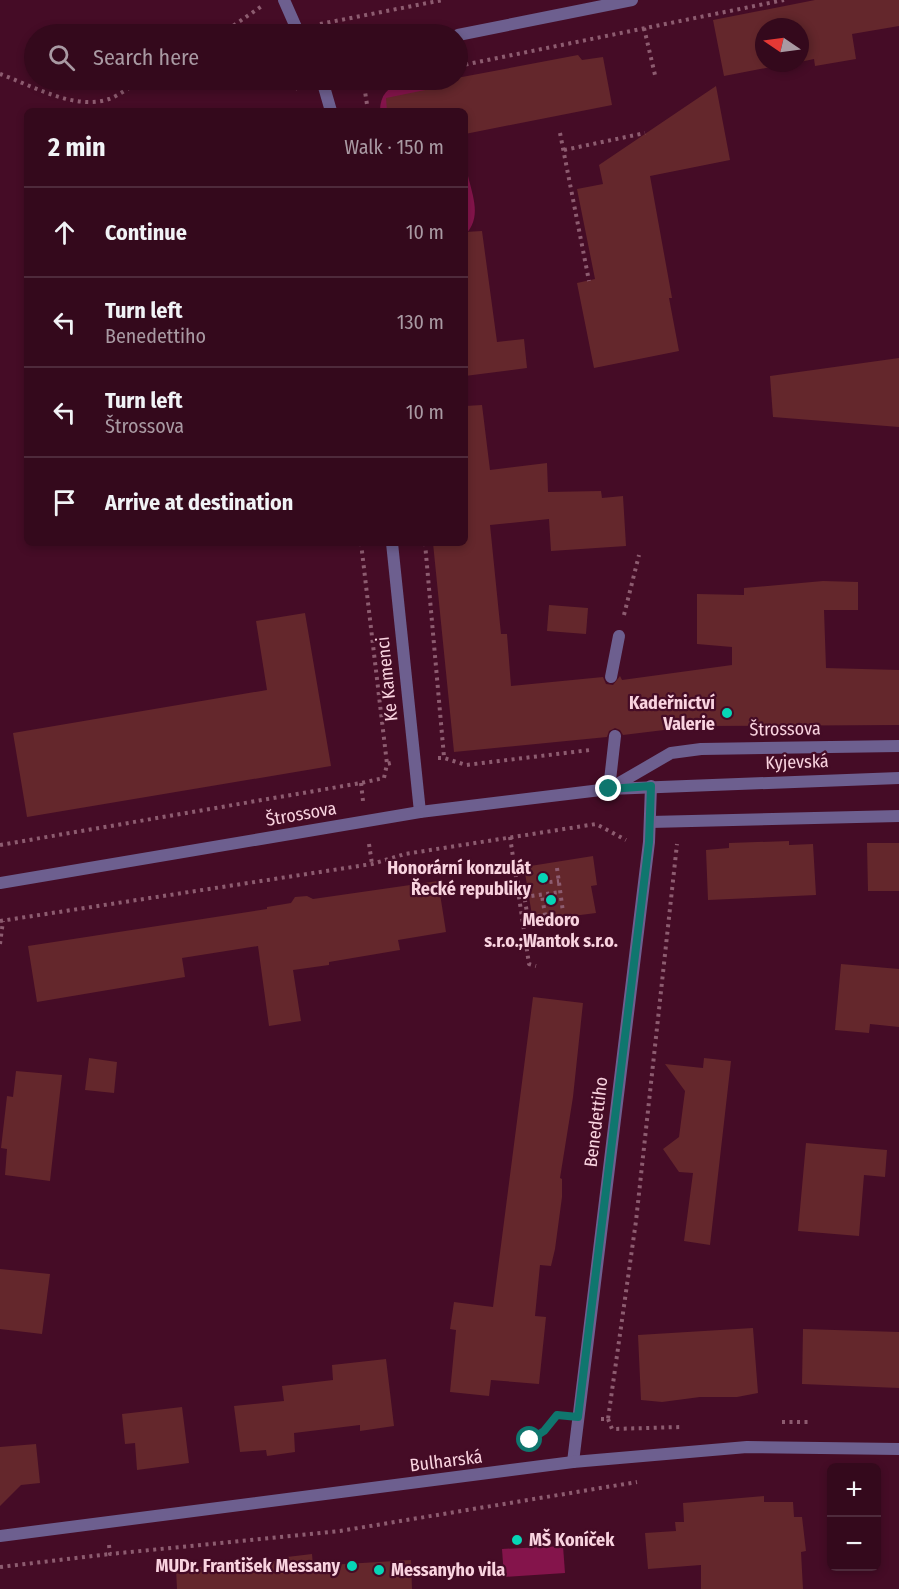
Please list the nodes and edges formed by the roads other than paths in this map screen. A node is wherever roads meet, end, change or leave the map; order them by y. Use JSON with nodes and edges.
{"nodes":[{"id":1,"x":632,"y":0,"type":"edge"},
{"id":2,"x":284,"y":2,"type":"edge"},
{"id":3,"x":599,"y":3,"type":"edge"},
{"id":4,"x":294,"y":24,"type":"edge"},
{"id":5,"x":468,"y":33,"type":"edge"},
{"id":6,"x":326,"y":90,"type":"edge"},
{"id":7,"x":331,"y":108,"type":"edge"},
{"id":8,"x":392,"y":546,"type":"edge"},
{"id":9,"x":619,"y":636,"type":"road end"},
{"id":10,"x":611,"y":677,"type":"dead end"},
{"id":11,"x":615,"y":742,"type":"road end"},
{"id":12,"x":899,"y":746,"type":"edge"},
{"id":13,"x":899,"y":778,"type":"edge"},
{"id":14,"x":696,"y":784,"type":"joint"},
{"id":15,"x":651,"y":786,"type":"junction"},
{"id":16,"x":609,"y":789,"type":"junction"},
{"id":17,"x":420,"y":812,"type":"junction"},
{"id":18,"x":899,"y":816,"type":"edge"},
{"id":19,"x":650,"y":822,"type":"junction"},
{"id":20,"x":0,"y":883,"type":"edge"},
{"id":21,"x":899,"y":1449,"type":"edge"},
{"id":22,"x":573,"y":1462,"type":"junction"},
{"id":23,"x":0,"y":1536,"type":"edge"}],
"edges":[{"from":1,"to":3,"type":"street"},
{"from":2,"to":4,"type":"street"},
{"from":3,"to":5,"type":"street"},
{"from":6,"to":7,"type":"street"},
{"from":8,"to":17,"type":"street","name":"Ke Kamenci"},
{"from":9,"to":10,"type":"street"},
{"from":11,"to":16,"type":"street"},
{"from":12,"to":16,"type":"street","name":"Štrossova"},
{"from":13,"to":14,"type":"street","name":"Kyjevská"},
{"from":14,"to":15,"type":"street","name":"Štrossova"},
{"from":15,"to":16,"type":"street","name":"Štrossova"},
{"from":15,"to":19,"type":"street","name":"Benedettiho"},
{"from":16,"to":17,"type":"street","name":"Štrossova"},
{"from":17,"to":20,"type":"street","name":"Štrossova"},
{"from":18,"to":19,"type":"street"},
{"from":19,"to":22,"type":"street","name":"Benedettiho"},
{"from":21,"to":22,"type":"street","name":"Bulharská"},
{"from":22,"to":23,"type":"street","name":"Bulharská"}]}
